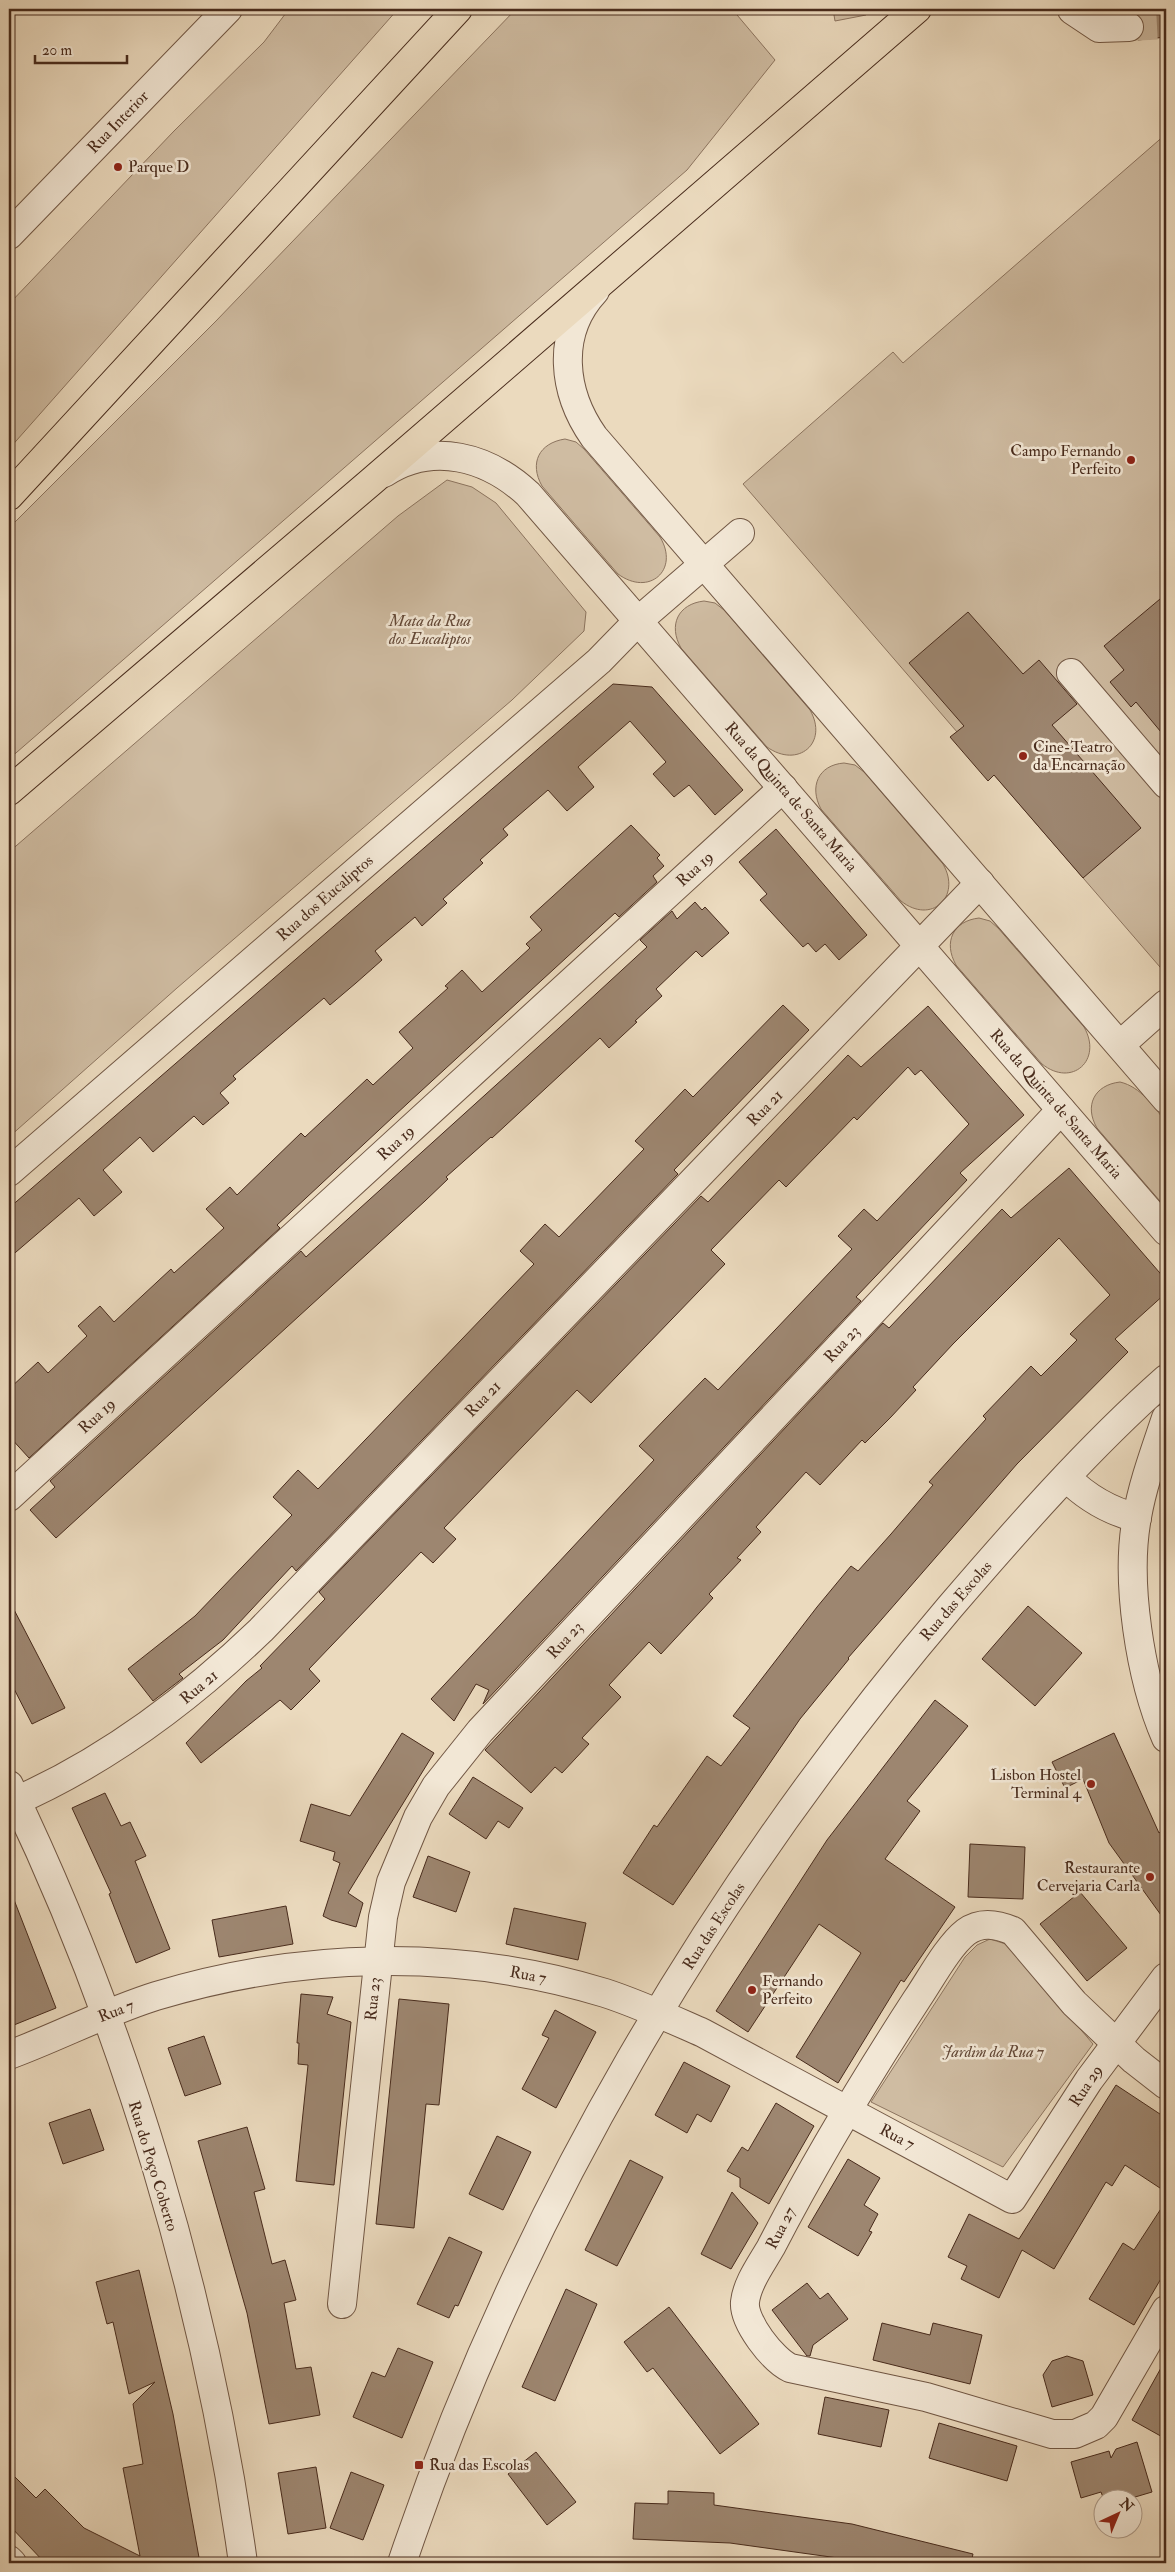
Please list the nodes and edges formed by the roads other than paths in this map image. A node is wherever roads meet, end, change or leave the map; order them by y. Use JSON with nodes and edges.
{"nodes":[{"id":1,"x":228,"y":9,"type":"edge"},
{"id":2,"x":458,"y":9,"type":"edge"},
{"id":3,"x":917,"y":9,"type":"edge"},
{"id":4,"x":1074,"y":9,"type":"edge"},
{"id":5,"x":1129,"y":27,"type":"tunnel mouth"},
{"id":6,"x":9,"y":235,"type":"edge"},
{"id":7,"x":604,"y":281,"type":"junction"},
{"id":8,"x":372,"y":481,"type":"junction"},
{"id":9,"x":9,"y":496,"type":"edge"},
{"id":10,"x":740,"y":533,"type":"dead end"},
{"id":11,"x":704,"y":564,"type":"junction"},
{"id":12,"x":638,"y":621,"type":"junction"},
{"id":13,"x":1071,"y":673,"type":"dead end"},
{"id":14,"x":1166,"y":784,"type":"edge"},
{"id":15,"x":783,"y":788,"type":"junction"},
{"id":16,"x":9,"y":791,"type":"edge"},
{"id":17,"x":980,"y":884,"type":"junction"},
{"id":18,"x":920,"y":946,"type":"junction"},
{"id":19,"x":1166,"y":1004,"type":"edge"},
{"id":20,"x":1120,"y":1046,"type":"junction"},
{"id":21,"x":1166,"y":1099,"type":"edge"},
{"id":22,"x":1061,"y":1110,"type":"junction"},
{"id":23,"x":9,"y":1172,"type":"edge"},
{"id":24,"x":1166,"y":1231,"type":"edge"},
{"id":25,"x":1165,"y":1383,"type":"edge"},
{"id":26,"x":1166,"y":1418,"type":"edge"},
{"id":27,"x":1067,"y":1478,"type":"junction"},
{"id":28,"x":9,"y":1497,"type":"edge"},
{"id":29,"x":1137,"y":1518,"type":"junction"},
{"id":30,"x":1166,"y":1738,"type":"edge"},
{"id":31,"x":11,"y":1797,"type":"edge"},
{"id":32,"x":378,"y":1961,"type":"junction"},
{"id":33,"x":1166,"y":1977,"type":"edge"},
{"id":34,"x":659,"y":2013,"type":"junction"},
{"id":35,"x":104,"y":2015,"type":"junction"},
{"id":36,"x":54,"y":2038,"type":"junction"},
{"id":37,"x":1116,"y":2044,"type":"junction"},
{"id":38,"x":9,"y":2055,"type":"edge"},
{"id":39,"x":9,"y":2072,"type":"edge"},
{"id":40,"x":1166,"y":2085,"type":"edge"},
{"id":41,"x":847,"y":2111,"type":"junction"},
{"id":42,"x":1012,"y":2199,"type":"joint"},
{"id":43,"x":342,"y":2304,"type":"dead end"},
{"id":44,"x":1166,"y":2310,"type":"edge"},
{"id":45,"x":9,"y":2560,"type":"edge"},
{"id":46,"x":12,"y":2563,"type":"edge"},
{"id":47,"x":242,"y":2563,"type":"edge"},
{"id":48,"x":402,"y":2563,"type":"edge"}],
"edges":[{"from":1,"to":6,"type":"street","name":"Rua Interior"},
{"from":2,"to":9,"type":"highway"},
{"from":3,"to":7,"type":"highway"},
{"from":4,"to":5,"type":"street"},
{"from":7,"to":8,"type":"highway"},
{"from":7,"to":11,"type":"street"},
{"from":8,"to":12,"type":"street","name":"Rua da Quinta de Santa Maria"},
{"from":8,"to":16,"type":"highway"},
{"from":10,"to":11,"type":"street","name":"Rua dos Eucaliptos"},
{"from":11,"to":12,"type":"street","name":"Rua dos Eucaliptos"},
{"from":11,"to":17,"type":"street"},
{"from":12,"to":15,"type":"street","name":"Rua da Quinta de Santa Maria"},
{"from":12,"to":23,"type":"street","name":"Rua dos Eucaliptos"},
{"from":13,"to":14,"type":"street"},
{"from":15,"to":18,"type":"street","name":"Rua da Quinta de Santa Maria"},
{"from":15,"to":28,"type":"street","name":"Rua 19"},
{"from":17,"to":18,"type":"street","name":"Rua 21"},
{"from":17,"to":20,"type":"street"},
{"from":18,"to":22,"type":"street","name":"Rua da Quinta de Santa Maria"},
{"from":18,"to":31,"type":"street","name":"Rua 21"},
{"from":19,"to":20,"type":"street"},
{"from":20,"to":21,"type":"street"},
{"from":22,"to":24,"type":"street","name":"Rua da Quinta de Santa Maria"},
{"from":22,"to":32,"type":"street","name":"Rua 23"},
{"from":25,"to":27,"type":"street","name":"Rua das Escolas"},
{"from":26,"to":29,"type":"street"},
{"from":27,"to":29,"type":"street"},
{"from":27,"to":34,"type":"street","name":"Rua das Escolas"},
{"from":29,"to":30,"type":"street"},
{"from":31,"to":35,"type":"street","name":"Rua do Poço Coberto"},
{"from":32,"to":34,"type":"street","name":"Rua 7"},
{"from":32,"to":35,"type":"street","name":"Rua 7"},
{"from":32,"to":43,"type":"street","name":"Rua 23"},
{"from":33,"to":37,"type":"street","name":"Rua 29"},
{"from":34,"to":41,"type":"street","name":"Rua 7"},
{"from":34,"to":48,"type":"street","name":"Rua das Escolas"},
{"from":35,"to":36,"type":"street","name":"Rua 7"},
{"from":35,"to":47,"type":"street","name":"Rua do Poço Coberto"},
{"from":36,"to":38,"type":"street","name":"Rua 7"},
{"from":36,"to":39,"type":"street"},
{"from":37,"to":40,"type":"street","name":"Rua 27"},
{"from":37,"to":41,"type":"street","name":"Rua 27"},
{"from":37,"to":42,"type":"street","name":"Rua 29"},
{"from":41,"to":42,"type":"street","name":"Rua 7"},
{"from":41,"to":44,"type":"street","name":"Rua 27"},
{"from":45,"to":46,"type":"street"}]}
